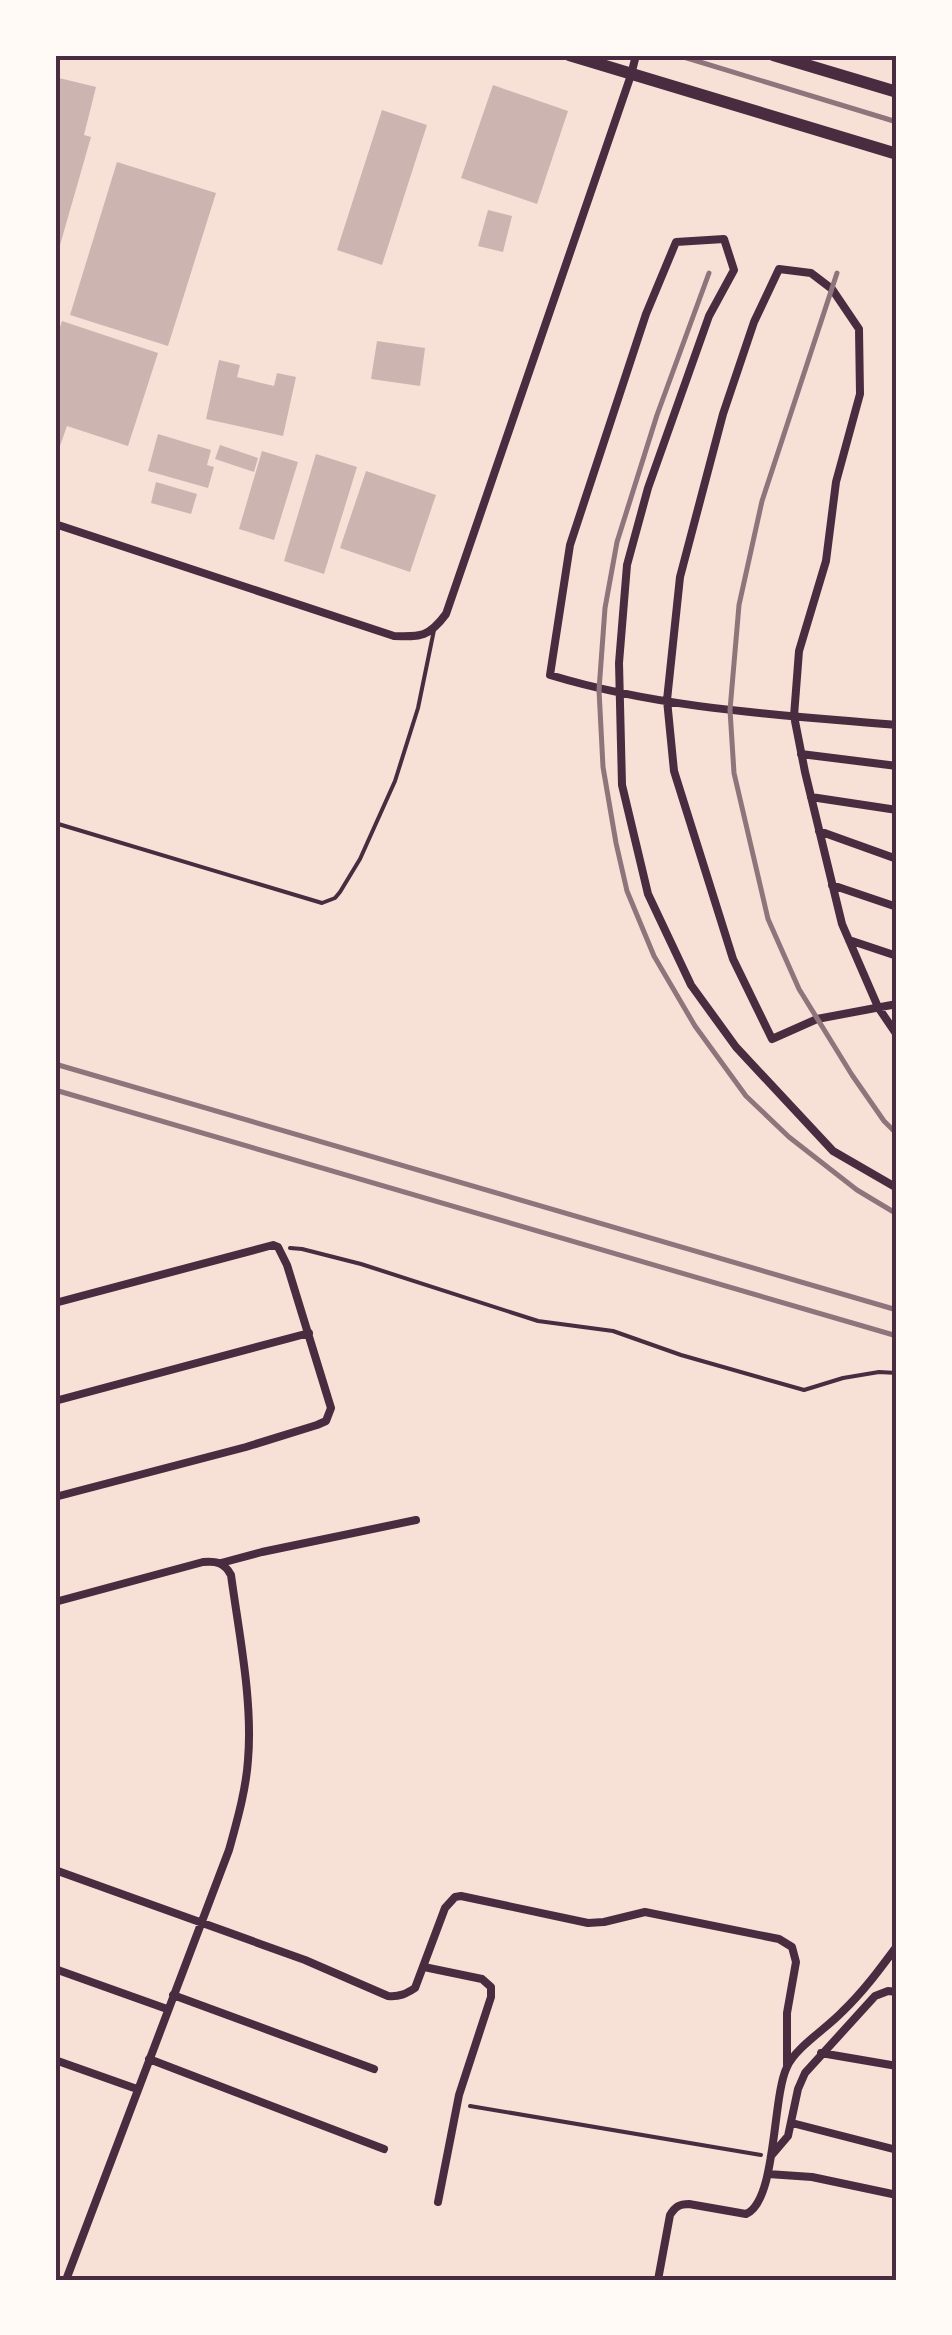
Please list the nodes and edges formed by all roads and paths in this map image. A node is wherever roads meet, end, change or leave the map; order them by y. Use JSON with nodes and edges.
{"nodes":[{"id":1,"x":570,"y":55,"type":"edge"},
{"id":2,"x":636,"y":55,"type":"edge"},
{"id":3,"x":773,"y":55,"type":"edge"},
{"id":4,"x":631,"y":75,"type":"junction"},
{"id":5,"x":897,"y":92,"type":"edge"},
{"id":6,"x":897,"y":154,"type":"edge"},
{"id":7,"x":55,"y":524,"type":"edge"},
{"id":8,"x":434,"y":630,"type":"junction"},
{"id":9,"x":619,"y":693,"type":"junction"},
{"id":10,"x":667,"y":700,"type":"junction"},
{"id":11,"x":794,"y":716,"type":"junction"},
{"id":12,"x":897,"y":725,"type":"edge"},
{"id":13,"x":802,"y":754,"type":"junction"},
{"id":14,"x":897,"y":766,"type":"edge"},
{"id":15,"x":811,"y":797,"type":"junction"},
{"id":16,"x":897,"y":810,"type":"edge"},
{"id":17,"x":55,"y":823,"type":"edge"},
{"id":18,"x":819,"y":831,"type":"junction"},
{"id":19,"x":897,"y":859,"type":"edge"},
{"id":20,"x":832,"y":884,"type":"junction"},
{"id":21,"x":897,"y":907,"type":"edge"},
{"id":22,"x":849,"y":940,"type":"junction"},
{"id":23,"x":897,"y":956,"type":"edge"},
{"id":24,"x":897,"y":1004,"type":"edge"},
{"id":25,"x":878,"y":1007,"type":"junction"},
{"id":26,"x":897,"y":1035,"type":"edge"},
{"id":27,"x":897,"y":1188,"type":"edge"},
{"id":28,"x":280,"y":1250,"type":"junction"},
{"id":29,"x":55,"y":1303,"type":"edge"},
{"id":30,"x":309,"y":1333,"type":"junction"},
{"id":31,"x":897,"y":1373,"type":"edge"},
{"id":32,"x":55,"y":1401,"type":"edge"},
{"id":33,"x":55,"y":1497,"type":"edge"},
{"id":34,"x":416,"y":1520,"type":"dead end"},
{"id":35,"x":222,"y":1563,"type":"junction"},
{"id":36,"x":55,"y":1602,"type":"edge"},
{"id":37,"x":55,"y":1870,"type":"edge"},
{"id":38,"x":200,"y":1922,"type":"junction"},
{"id":39,"x":897,"y":1946,"type":"edge"},
{"id":40,"x":424,"y":1967,"type":"junction"},
{"id":41,"x":55,"y":1969,"type":"edge"},
{"id":42,"x":897,"y":1992,"type":"edge"},
{"id":43,"x":173,"y":1995,"type":"junction"},
{"id":44,"x":168,"y":2009,"type":"junction"},
{"id":45,"x":821,"y":2053,"type":"junction"},
{"id":46,"x":149,"y":2059,"type":"junction"},
{"id":47,"x":55,"y":2060,"type":"edge"},
{"id":48,"x":787,"y":2065,"type":"junction"},
{"id":49,"x":897,"y":2066,"type":"edge"},
{"id":50,"x":374,"y":2069,"type":"dead end"},
{"id":51,"x":137,"y":2089,"type":"junction"},
{"id":52,"x":458,"y":2104,"type":"junction"},
{"id":53,"x":792,"y":2123,"type":"junction"},
{"id":54,"x":384,"y":2149,"type":"dead end"},
{"id":55,"x":897,"y":2150,"type":"edge"},
{"id":56,"x":771,"y":2156,"type":"junction"},
{"id":57,"x":768,"y":2174,"type":"junction"},
{"id":58,"x":897,"y":2195,"type":"edge"},
{"id":59,"x":438,"y":2202,"type":"dead end"},
{"id":60,"x":66,"y":2280,"type":"edge"},
{"id":61,"x":658,"y":2280,"type":"edge"}],
"edges":[{"from":1,"to":4,"type":"highway"},
{"from":2,"to":4,"type":"street"},
{"from":3,"to":5,"type":"highway"},
{"from":4,"to":6,"type":"highway"},
{"from":4,"to":8,"type":"street"},
{"from":7,"to":8,"type":"street"},
{"from":8,"to":17,"type":"lane"},
{"from":9,"to":9,"type":"street"},
{"from":9,"to":10,"type":"street"},
{"from":9,"to":27,"type":"street"},
{"from":10,"to":11,"type":"street"},
{"from":10,"to":11,"type":"street"},
{"from":10,"to":25,"type":"street"},
{"from":11,"to":12,"type":"street"},
{"from":11,"to":13,"type":"street"},
{"from":13,"to":14,"type":"street"},
{"from":13,"to":15,"type":"street"},
{"from":15,"to":16,"type":"street"},
{"from":15,"to":18,"type":"street"},
{"from":18,"to":19,"type":"street"},
{"from":18,"to":20,"type":"street"},
{"from":20,"to":21,"type":"street"},
{"from":20,"to":22,"type":"street"},
{"from":22,"to":23,"type":"street"},
{"from":22,"to":25,"type":"street"},
{"from":24,"to":25,"type":"street"},
{"from":25,"to":26,"type":"street"},
{"from":28,"to":29,"type":"street"},
{"from":28,"to":30,"type":"street"},
{"from":28,"to":31,"type":"path"},
{"from":30,"to":32,"type":"street"},
{"from":30,"to":33,"type":"street"},
{"from":34,"to":35,"type":"street"},
{"from":35,"to":36,"type":"street"},
{"from":35,"to":38,"type":"street"},
{"from":37,"to":38,"type":"street"},
{"from":38,"to":40,"type":"street"},
{"from":38,"to":43,"type":"street"},
{"from":39,"to":48,"type":"street"},
{"from":40,"to":48,"type":"street"},
{"from":40,"to":52,"type":"street"},
{"from":41,"to":44,"type":"street"},
{"from":42,"to":45,"type":"street"},
{"from":43,"to":44,"type":"street"},
{"from":43,"to":50,"type":"street"},
{"from":44,"to":46,"type":"street"},
{"from":45,"to":49,"type":"street"},
{"from":45,"to":53,"type":"street"},
{"from":46,"to":51,"type":"street"},
{"from":46,"to":54,"type":"street"},
{"from":47,"to":51,"type":"street"},
{"from":48,"to":56,"type":"street"},
{"from":51,"to":60,"type":"street"},
{"from":52,"to":56,"type":"path"},
{"from":52,"to":59,"type":"street"},
{"from":53,"to":55,"type":"street"},
{"from":53,"to":56,"type":"street"},
{"from":56,"to":57,"type":"street"},
{"from":57,"to":58,"type":"street"},
{"from":57,"to":61,"type":"street"}]}
